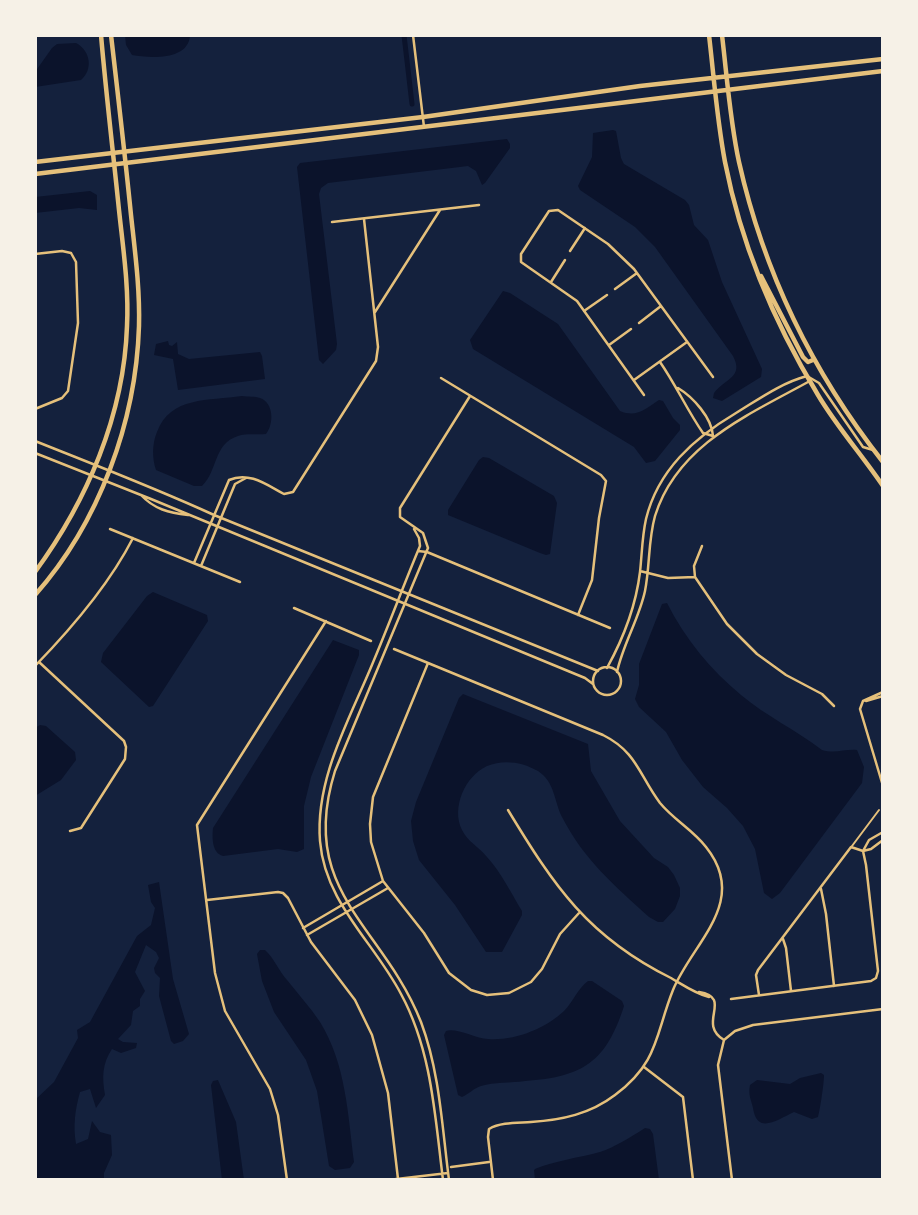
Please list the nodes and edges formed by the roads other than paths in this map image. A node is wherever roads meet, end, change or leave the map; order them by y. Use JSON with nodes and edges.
{"nodes":[{"id":1,"x":101,"y":35,"type":"edge"},
{"id":2,"x":111,"y":35,"type":"edge"},
{"id":3,"x":413,"y":35,"type":"edge"},
{"id":4,"x":709,"y":35,"type":"edge"},
{"id":5,"x":722,"y":35,"type":"edge"},
{"id":6,"x":883,"y":60,"type":"edge"},
{"id":7,"x":883,"y":71,"type":"edge"},
{"id":8,"x":727,"y":76,"type":"junction"},
{"id":9,"x":713,"y":78,"type":"junction"},
{"id":10,"x":729,"y":90,"type":"junction"},
{"id":11,"x":715,"y":92,"type":"junction"},
{"id":12,"x":423,"y":117,"type":"junction"},
{"id":13,"x":424,"y":127,"type":"junction"},
{"id":14,"x":279,"y":134,"type":"junction"},
{"id":15,"x":280,"y":144,"type":"junction"},
{"id":16,"x":124,"y":152,"type":"junction"},
{"id":17,"x":113,"y":153,"type":"junction"},
{"id":18,"x":35,"y":162,"type":"edge"},
{"id":19,"x":126,"y":163,"type":"junction"},
{"id":20,"x":114,"y":165,"type":"junction"},
{"id":21,"x":35,"y":174,"type":"edge"},
{"id":22,"x":479,"y":205,"type":"dead end"},
{"id":23,"x":440,"y":210,"type":"junction"},
{"id":24,"x":364,"y":219,"type":"junction"},
{"id":25,"x":332,"y":222,"type":"dead end"},
{"id":26,"x":585,"y":228,"type":"junction"},
{"id":27,"x":570,"y":251,"type":"dead end"},
{"id":28,"x":35,"y":254,"type":"edge"},
{"id":29,"x":565,"y":260,"type":"dead end"},
{"id":30,"x":757,"y":269,"type":"junction"},
{"id":31,"x":637,"y":273,"type":"junction"},
{"id":32,"x":551,"y":282,"type":"junction"},
{"id":33,"x":615,"y":289,"type":"dead end"},
{"id":34,"x":607,"y":295,"type":"dead end"},
{"id":35,"x":661,"y":306,"type":"junction"},
{"id":36,"x":584,"y":311,"type":"junction"},
{"id":37,"x":374,"y":312,"type":"junction"},
{"id":38,"x":639,"y":323,"type":"dead end"},
{"id":39,"x":631,"y":329,"type":"dead end"},
{"id":40,"x":687,"y":342,"type":"junction"},
{"id":41,"x":609,"y":345,"type":"junction"},
{"id":42,"x":813,"y":360,"type":"junction"},
{"id":43,"x":660,"y":362,"type":"junction"},
{"id":44,"x":713,"y":377,"type":"dead end"},
{"id":45,"x":441,"y":378,"type":"dead end"},
{"id":46,"x":808,"y":378,"type":"junction"},
{"id":47,"x":634,"y":380,"type":"junction"},
{"id":48,"x":678,"y":388,"type":"junction"},
{"id":49,"x":644,"y":395,"type":"dead end"},
{"id":50,"x":470,"y":396,"type":"junction"},
{"id":51,"x":35,"y":409,"type":"edge"},
{"id":52,"x":699,"y":409,"type":"junction"},
{"id":53,"x":691,"y":414,"type":"junction"},
{"id":54,"x":713,"y":427,"type":"junction"},
{"id":55,"x":703,"y":433,"type":"junction"},
{"id":56,"x":713,"y":436,"type":"junction"},
{"id":57,"x":35,"y":441,"type":"edge"},
{"id":58,"x":873,"y":450,"type":"junction"},
{"id":59,"x":35,"y":453,"type":"edge"},
{"id":60,"x":883,"y":462,"type":"edge"},
{"id":61,"x":96,"y":465,"type":"junction"},
{"id":62,"x":109,"y":471,"type":"junction"},
{"id":63,"x":91,"y":476,"type":"junction"},
{"id":64,"x":249,"y":477,"type":"junction"},
{"id":65,"x":104,"y":482,"type":"junction"},
{"id":66,"x":883,"y":486,"type":"edge"},
{"id":67,"x":649,"y":510,"type":"junction"},
{"id":68,"x":657,"y":513,"type":"junction"},
{"id":69,"x":214,"y":515,"type":"junction"},
{"id":70,"x":221,"y":518,"type":"junction"},
{"id":71,"x":210,"y":523,"type":"junction"},
{"id":72,"x":217,"y":526,"type":"junction"},
{"id":73,"x":412,"y":526,"type":"junction"},
{"id":74,"x":110,"y":529,"type":"dead end"},
{"id":75,"x":133,"y":538,"type":"junction"},
{"id":76,"x":702,"y":546,"type":"dead end"},
{"id":77,"x":417,"y":551,"type":"junction"},
{"id":78,"x":426,"y":552,"type":"junction"},
{"id":79,"x":194,"y":564,"type":"junction"},
{"id":80,"x":201,"y":566,"type":"junction"},
{"id":81,"x":640,"y":571,"type":"junction"},
{"id":82,"x":35,"y":572,"type":"edge"},
{"id":83,"x":648,"y":572,"type":"junction"},
{"id":84,"x":695,"y":577,"type":"junction"},
{"id":85,"x":240,"y":582,"type":"dead end"},
{"id":86,"x":400,"y":592,"type":"junction"},
{"id":87,"x":35,"y":595,"type":"edge"},
{"id":88,"x":408,"y":596,"type":"junction"},
{"id":89,"x":397,"y":601,"type":"junction"},
{"id":90,"x":404,"y":603,"type":"junction"},
{"id":91,"x":294,"y":608,"type":"dead end"},
{"id":92,"x":578,"y":615,"type":"junction"},
{"id":93,"x":326,"y":621,"type":"junction"},
{"id":94,"x":610,"y":628,"type":"dead end"},
{"id":95,"x":371,"y":640,"type":"dead end"},
{"id":96,"x":394,"y":649,"type":"dead end"},
{"id":97,"x":39,"y":662,"type":"junction"},
{"id":98,"x":428,"y":663,"type":"junction"},
{"id":99,"x":35,"y":666,"type":"edge"},
{"id":100,"x":607,"y":668,"type":"junction"},
{"id":101,"x":598,"y":671,"type":"junction"},
{"id":102,"x":617,"y":672,"type":"junction"},
{"id":103,"x":593,"y":684,"type":"junction"},
{"id":104,"x":883,"y":694,"type":"edge"},
{"id":105,"x":834,"y":706,"type":"dead end"},
{"id":106,"x":883,"y":786,"type":"edge"},
{"id":107,"x":508,"y":810,"type":"dead end"},
{"id":108,"x":879,"y":810,"type":"dead end"},
{"id":109,"x":69,"y":831,"type":"dead end"},
{"id":110,"x":883,"y":832,"type":"edge"},
{"id":111,"x":874,"y":836,"type":"junction"},
{"id":112,"x":881,"y":841,"type":"edge"},
{"id":113,"x":851,"y":847,"type":"junction"},
{"id":114,"x":863,"y":851,"type":"junction"},
{"id":115,"x":383,"y":881,"type":"junction"},
{"id":116,"x":820,"y":887,"type":"junction"},
{"id":117,"x":388,"y":888,"type":"junction"},
{"id":118,"x":206,"y":900,"type":"junction"},
{"id":119,"x":347,"y":902,"type":"junction"},
{"id":120,"x":341,"y":906,"type":"junction"},
{"id":121,"x":351,"y":909,"type":"junction"},
{"id":122,"x":345,"y":912,"type":"junction"},
{"id":123,"x":579,"y":913,"type":"junction"},
{"id":124,"x":303,"y":928,"type":"junction"},
{"id":125,"x":307,"y":935,"type":"junction"},
{"id":126,"x":782,"y":938,"type":"junction"},
{"id":127,"x":677,"y":981,"type":"junction"},
{"id":128,"x":834,"y":986,"type":"junction"},
{"id":129,"x":791,"y":991,"type":"junction"},
{"id":130,"x":760,"y":995,"type":"junction"},
{"id":131,"x":731,"y":999,"type":"dead end"},
{"id":132,"x":883,"y":1010,"type":"edge"},
{"id":133,"x":724,"y":1040,"type":"junction"},
{"id":134,"x":643,"y":1067,"type":"junction"},
{"id":135,"x":489,"y":1162,"type":"dead end"},
{"id":136,"x":451,"y":1167,"type":"dead end"},
{"id":137,"x":448,"y":1173,"type":"junction"},
{"id":138,"x":442,"y":1174,"type":"junction"},
{"id":139,"x":398,"y":1179,"type":"edge"},
{"id":140,"x":287,"y":1180,"type":"edge"},
{"id":141,"x":388,"y":1180,"type":"edge"},
{"id":142,"x":443,"y":1180,"type":"edge"},
{"id":143,"x":449,"y":1180,"type":"edge"},
{"id":144,"x":494,"y":1180,"type":"edge"},
{"id":145,"x":693,"y":1180,"type":"edge"},
{"id":146,"x":732,"y":1180,"type":"edge"}],
"edges":[{"from":1,"to":17,"type":"main road"},
{"from":2,"to":16,"type":"main road"},
{"from":3,"to":12,"type":"street"},
{"from":4,"to":9,"type":"main road"},
{"from":5,"to":8,"type":"main road"},
{"from":6,"to":8,"type":"main road"},
{"from":7,"to":10,"type":"main road"},
{"from":8,"to":9,"type":"main road"},
{"from":8,"to":10,"type":"main road"},
{"from":9,"to":11,"type":"main road"},
{"from":9,"to":12,"type":"main road"},
{"from":10,"to":11,"type":"main road"},
{"from":10,"to":42,"type":"main road"},
{"from":11,"to":13,"type":"main road"},
{"from":11,"to":30,"type":"main road"},
{"from":12,"to":13,"type":"street"},
{"from":12,"to":14,"type":"main road"},
{"from":13,"to":15,"type":"main road"},
{"from":14,"to":15,"type":"main road"},
{"from":14,"to":16,"type":"main road"},
{"from":15,"to":19,"type":"main road"},
{"from":16,"to":17,"type":"main road"},
{"from":16,"to":19,"type":"main road"},
{"from":17,"to":18,"type":"main road"},
{"from":17,"to":20,"type":"main road"},
{"from":19,"to":20,"type":"main road"},
{"from":19,"to":62,"type":"main road"},
{"from":20,"to":21,"type":"main road"},
{"from":20,"to":61,"type":"main road"},
{"from":22,"to":23,"type":"street"},
{"from":23,"to":24,"type":"street"},
{"from":23,"to":37,"type":"street"},
{"from":24,"to":25,"type":"street"},
{"from":24,"to":37,"type":"street"},
{"from":26,"to":27,"type":"street"},
{"from":26,"to":31,"type":"street"},
{"from":26,"to":32,"type":"street"},
{"from":28,"to":51,"type":"street"},
{"from":29,"to":32,"type":"street"},
{"from":30,"to":42,"type":"main road"},
{"from":30,"to":46,"type":"main road"},
{"from":31,"to":33,"type":"street"},
{"from":31,"to":35,"type":"street"},
{"from":32,"to":36,"type":"street"},
{"from":34,"to":36,"type":"street"},
{"from":35,"to":38,"type":"street"},
{"from":35,"to":40,"type":"street"},
{"from":36,"to":41,"type":"street"},
{"from":37,"to":64,"type":"street"},
{"from":39,"to":41,"type":"street"},
{"from":40,"to":43,"type":"street"},
{"from":40,"to":44,"type":"street"},
{"from":41,"to":47,"type":"street"},
{"from":42,"to":58,"type":"main road"},
{"from":43,"to":47,"type":"street"},
{"from":43,"to":48,"type":"street"},
{"from":45,"to":50,"type":"street"},
{"from":46,"to":54,"type":"street"},
{"from":46,"to":56,"type":"street"},
{"from":46,"to":58,"type":"street"},
{"from":46,"to":66,"type":"main road"},
{"from":47,"to":49,"type":"street"},
{"from":48,"to":52,"type":"street"},
{"from":48,"to":53,"type":"street"},
{"from":50,"to":73,"type":"street"},
{"from":50,"to":92,"type":"street"},
{"from":52,"to":53,"type":"street"},
{"from":52,"to":54,"type":"street"},
{"from":53,"to":55,"type":"street"},
{"from":54,"to":55,"type":"street"},
{"from":54,"to":56,"type":"street"},
{"from":55,"to":56,"type":"street"},
{"from":55,"to":67,"type":"street"},
{"from":56,"to":68,"type":"street"},
{"from":57,"to":61,"type":"street"},
{"from":58,"to":60,"type":"main road"},
{"from":59,"to":63,"type":"street"},
{"from":61,"to":62,"type":"street"},
{"from":61,"to":63,"type":"main road"},
{"from":62,"to":65,"type":"main road"},
{"from":62,"to":69,"type":"street"},
{"from":63,"to":65,"type":"street"},
{"from":63,"to":82,"type":"main road"},
{"from":64,"to":69,"type":"street"},
{"from":64,"to":70,"type":"street"},
{"from":65,"to":71,"type":"street"},
{"from":65,"to":87,"type":"main road"},
{"from":67,"to":68,"type":"street"},
{"from":67,"to":81,"type":"street"},
{"from":68,"to":83,"type":"street"},
{"from":69,"to":70,"type":"street"},
{"from":69,"to":71,"type":"street"},
{"from":70,"to":72,"type":"street"},
{"from":70,"to":86,"type":"street"},
{"from":71,"to":72,"type":"street"},
{"from":71,"to":79,"type":"street"},
{"from":72,"to":80,"type":"street"},
{"from":72,"to":89,"type":"street"},
{"from":73,"to":77,"type":"street"},
{"from":73,"to":78,"type":"street"},
{"from":74,"to":75,"type":"street"},
{"from":75,"to":79,"type":"street"},
{"from":75,"to":97,"type":"street"},
{"from":76,"to":84,"type":"street"},
{"from":77,"to":78,"type":"street"},
{"from":77,"to":86,"type":"street"},
{"from":78,"to":88,"type":"street"},
{"from":78,"to":92,"type":"street"},
{"from":79,"to":80,"type":"street"},
{"from":80,"to":85,"type":"street"},
{"from":81,"to":83,"type":"street"},
{"from":81,"to":100,"type":"street"},
{"from":83,"to":84,"type":"street"},
{"from":83,"to":102,"type":"street"},
{"from":84,"to":105,"type":"street"},
{"from":86,"to":88,"type":"street"},
{"from":86,"to":89,"type":"street"},
{"from":88,"to":90,"type":"street"},
{"from":88,"to":101,"type":"street"},
{"from":89,"to":90,"type":"street"},
{"from":89,"to":120,"type":"street"},
{"from":90,"to":103,"type":"street"},
{"from":90,"to":119,"type":"street"},
{"from":91,"to":93,"type":"street"},
{"from":92,"to":94,"type":"street"},
{"from":93,"to":95,"type":"street"},
{"from":93,"to":118,"type":"street"},
{"from":96,"to":98,"type":"street"},
{"from":97,"to":99,"type":"street"},
{"from":97,"to":109,"type":"street"},
{"from":98,"to":115,"type":"street"},
{"from":98,"to":127,"type":"street"},
{"from":100,"to":101,"type":"street"},
{"from":100,"to":102,"type":"street"},
{"from":101,"to":103,"type":"street"},
{"from":102,"to":103,"type":"street"},
{"from":104,"to":106,"type":"street"},
{"from":107,"to":123,"type":"street"},
{"from":108,"to":113,"type":"lane"},
{"from":110,"to":111,"type":"street"},
{"from":111,"to":112,"type":"street"},
{"from":111,"to":114,"type":"street"},
{"from":112,"to":114,"type":"street"},
{"from":113,"to":114,"type":"street"},
{"from":113,"to":116,"type":"street"},
{"from":114,"to":128,"type":"street"},
{"from":115,"to":117,"type":"street"},
{"from":115,"to":119,"type":"street"},
{"from":116,"to":126,"type":"street"},
{"from":116,"to":128,"type":"street"},
{"from":117,"to":121,"type":"street"},
{"from":117,"to":123,"type":"street"},
{"from":118,"to":124,"type":"street"},
{"from":118,"to":140,"type":"street"},
{"from":119,"to":120,"type":"street"},
{"from":119,"to":121,"type":"street"},
{"from":120,"to":122,"type":"street"},
{"from":120,"to":124,"type":"street"},
{"from":121,"to":122,"type":"street"},
{"from":121,"to":137,"type":"street"},
{"from":122,"to":125,"type":"street"},
{"from":122,"to":138,"type":"street"},
{"from":123,"to":127,"type":"street"},
{"from":124,"to":125,"type":"street"},
{"from":125,"to":139,"type":"street"},
{"from":126,"to":129,"type":"street"},
{"from":126,"to":130,"type":"street"},
{"from":127,"to":133,"type":"street"},
{"from":127,"to":134,"type":"street"},
{"from":128,"to":129,"type":"street"},
{"from":129,"to":130,"type":"street"},
{"from":130,"to":131,"type":"street"},
{"from":132,"to":133,"type":"street"},
{"from":133,"to":146,"type":"street"},
{"from":134,"to":144,"type":"street"},
{"from":134,"to":145,"type":"street"},
{"from":135,"to":136,"type":"street"},
{"from":137,"to":138,"type":"street"},
{"from":137,"to":143,"type":"street"},
{"from":138,"to":139,"type":"street"},
{"from":138,"to":142,"type":"street"},
{"from":139,"to":141,"type":"street"}]}
